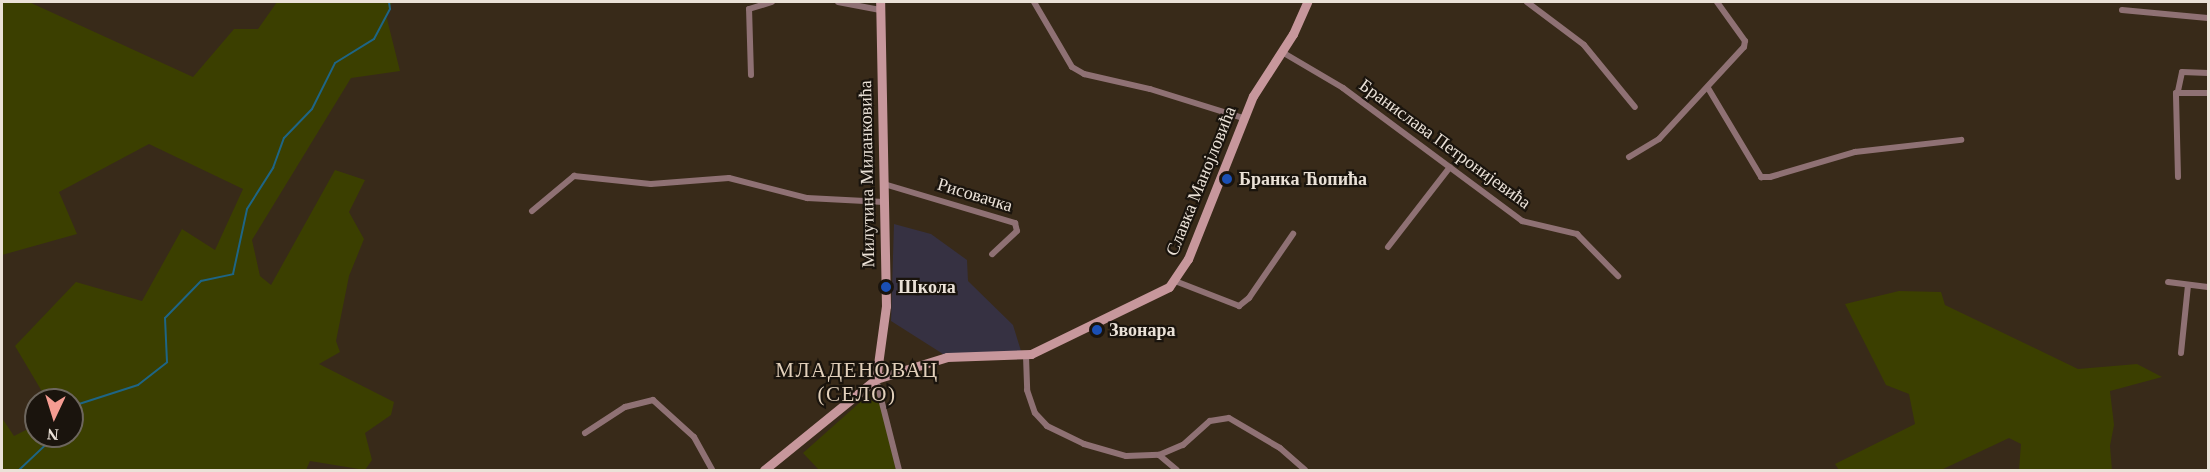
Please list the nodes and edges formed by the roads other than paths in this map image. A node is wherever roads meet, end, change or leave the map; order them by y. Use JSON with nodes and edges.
{"nodes":[{"id":1,"x":772,"y":2,"type":"edge"},
{"id":2,"x":838,"y":2,"type":"edge"},
{"id":3,"x":1034,"y":2,"type":"edge"},
{"id":4,"x":1307,"y":2,"type":"edge"},
{"id":5,"x":1527,"y":2,"type":"edge"},
{"id":6,"x":1717,"y":2,"type":"edge"},
{"id":7,"x":880,"y":6,"type":"edge"},
{"id":8,"x":2122,"y":10,"type":"dead end"},
{"id":9,"x":2208,"y":18,"type":"edge"},
{"id":10,"x":1282,"y":52,"type":"junction"},
{"id":11,"x":2208,"y":73,"type":"edge"},
{"id":12,"x":751,"y":75,"type":"dead end"},
{"id":13,"x":1708,"y":88,"type":"junction"},
{"id":14,"x":2178,"y":91,"type":"junction"},
{"id":15,"x":2208,"y":93,"type":"edge"},
{"id":16,"x":1635,"y":107,"type":"dead end"},
{"id":17,"x":1243,"y":118,"type":"junction"},
{"id":18,"x":1961,"y":140,"type":"dead end"},
{"id":19,"x":1629,"y":158,"type":"dead end"},
{"id":20,"x":1450,"y":167,"type":"junction"},
{"id":21,"x":2178,"y":177,"type":"dead end"},
{"id":22,"x":884,"y":184,"type":"junction"},
{"id":23,"x":884,"y":202,"type":"junction"},
{"id":24,"x":532,"y":211,"type":"dead end"},
{"id":25,"x":1293,"y":234,"type":"dead end"},
{"id":26,"x":1388,"y":246,"type":"dead end"},
{"id":27,"x":992,"y":254,"type":"dead end"},
{"id":28,"x":1618,"y":276,"type":"dead end"},
{"id":29,"x":1175,"y":281,"type":"junction"},
{"id":30,"x":2168,"y":282,"type":"dead end"},
{"id":31,"x":2188,"y":285,"type":"junction"},
{"id":32,"x":2208,"y":287,"type":"edge"},
{"id":33,"x":2181,"y":354,"type":"dead end"},
{"id":34,"x":1026,"y":356,"type":"junction"},
{"id":35,"x":876,"y":379,"type":"junction"},
{"id":36,"x":585,"y":433,"type":"dead end"},
{"id":37,"x":1159,"y":454,"type":"junction"},
{"id":38,"x":712,"y":471,"type":"edge"},
{"id":39,"x":765,"y":471,"type":"edge"},
{"id":40,"x":898,"y":471,"type":"edge"},
{"id":41,"x":1176,"y":471,"type":"edge"},
{"id":42,"x":1305,"y":471,"type":"edge"}],
"edges":[{"from":1,"to":12,"type":"street"},
{"from":2,"to":7,"type":"street"},
{"from":3,"to":17,"type":"street"},
{"from":4,"to":10,"type":"main road","name":"Славка Манојловића"},
{"from":5,"to":16,"type":"street"},
{"from":6,"to":13,"type":"street"},
{"from":7,"to":22,"type":"main road","name":"Милутина Миланковића"},
{"from":8,"to":9,"type":"street"},
{"from":10,"to":17,"type":"main road","name":"Славка Манојловића"},
{"from":10,"to":20,"type":"street","name":"Бранислава Петронијевића"},
{"from":11,"to":14,"type":"street"},
{"from":13,"to":18,"type":"street"},
{"from":13,"to":19,"type":"street"},
{"from":14,"to":15,"type":"street"},
{"from":14,"to":21,"type":"street"},
{"from":17,"to":29,"type":"main road","name":"Славка Манојловића"},
{"from":20,"to":26,"type":"street"},
{"from":20,"to":28,"type":"street","name":"Бранислава Петронијевића"},
{"from":22,"to":23,"type":"main road","name":"Милутина Миланковића"},
{"from":22,"to":27,"type":"street","name":"Рисовачка"},
{"from":23,"to":24,"type":"street"},
{"from":23,"to":35,"type":"main road","name":"Милутина Миланковића"},
{"from":25,"to":29,"type":"street"},
{"from":29,"to":34,"type":"main road","name":"Славка Манојловића"},
{"from":30,"to":31,"type":"street"},
{"from":31,"to":32,"type":"street"},
{"from":31,"to":33,"type":"street"},
{"from":34,"to":35,"type":"main road","name":"Славка Манојловића"},
{"from":34,"to":37,"type":"street"},
{"from":35,"to":39,"type":"main road"},
{"from":35,"to":40,"type":"street"},
{"from":36,"to":38,"type":"street"},
{"from":37,"to":41,"type":"street"},
{"from":37,"to":42,"type":"street"}]}
